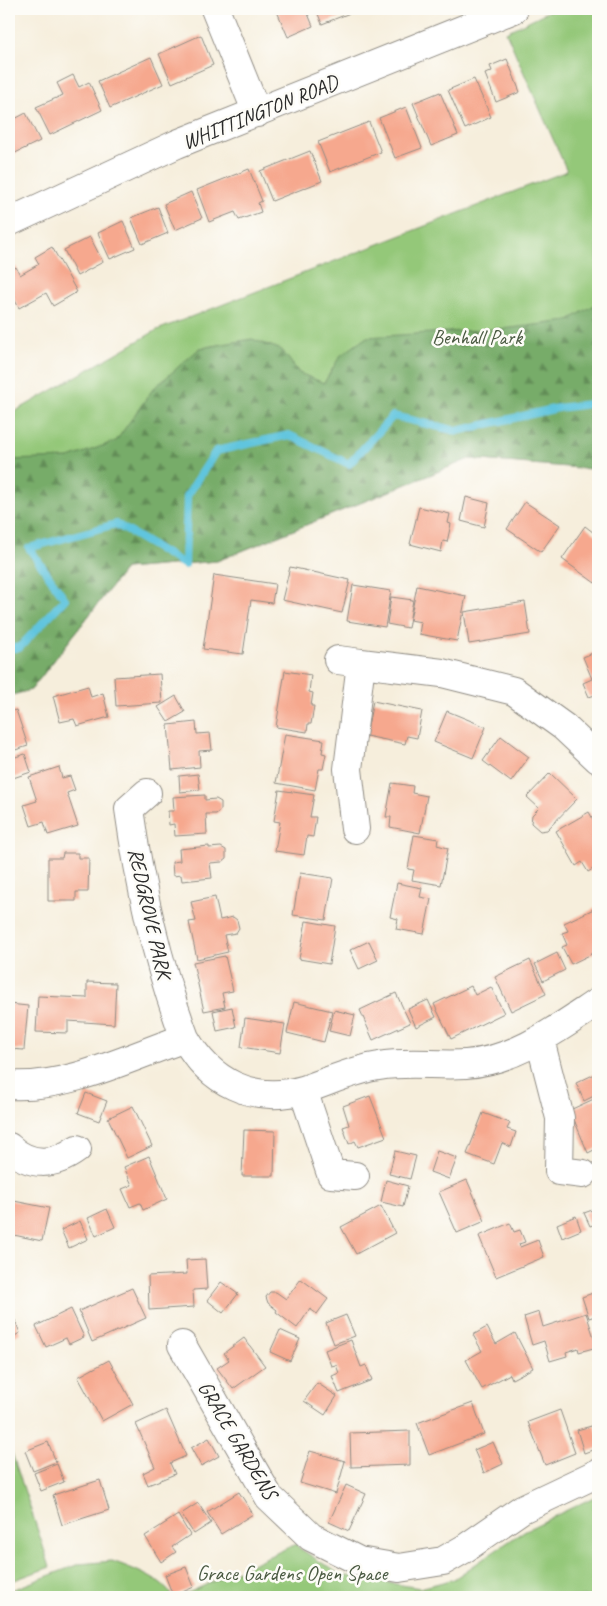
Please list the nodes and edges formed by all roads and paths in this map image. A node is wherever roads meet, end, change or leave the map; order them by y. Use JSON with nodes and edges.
{"nodes":[{"id":1,"x":215,"y":9,"type":"edge"},
{"id":2,"x":514,"y":9,"type":"edge"},
{"id":3,"x":257,"y":114,"type":"junction"},
{"id":4,"x":9,"y":222,"type":"edge"},
{"id":5,"x":598,"y":760,"type":"edge"},
{"id":6,"x":147,"y":793,"type":"dead end"},
{"id":7,"x":355,"y":829,"type":"dead end"},
{"id":8,"x":598,"y":1002,"type":"edge"},
{"id":9,"x":185,"y":1038,"type":"junction"},
{"id":10,"x":540,"y":1040,"type":"junction"},
{"id":11,"x":9,"y":1085,"type":"edge"},
{"id":12,"x":303,"y":1090,"type":"junction"},
{"id":13,"x":9,"y":1147,"type":"edge"},
{"id":14,"x":77,"y":1149,"type":"dead end"},
{"id":15,"x":583,"y":1174,"type":"dead end"},
{"id":16,"x":355,"y":1176,"type":"dead end"},
{"id":17,"x":182,"y":1345,"type":"dead end"},
{"id":18,"x":598,"y":1473,"type":"edge"}],
"edges":[{"from":1,"to":3,"type":"street"},
{"from":2,"to":3,"type":"street","name":"WHITTINGTON ROAD"},
{"from":3,"to":4,"type":"street","name":"WHITTINGTON ROAD"},
{"from":5,"to":7,"type":"street"},
{"from":6,"to":9,"type":"street","name":"REDGROVE PARK"},
{"from":8,"to":10,"type":"street","name":"REDGROVE PARK"},
{"from":9,"to":11,"type":"street"},
{"from":9,"to":12,"type":"street","name":"REDGROVE PARK"},
{"from":10,"to":12,"type":"street","name":"REDGROVE PARK"},
{"from":10,"to":15,"type":"street"},
{"from":12,"to":16,"type":"street"},
{"from":13,"to":14,"type":"street"},
{"from":17,"to":18,"type":"street","name":"GRACE GARDENS"}]}
